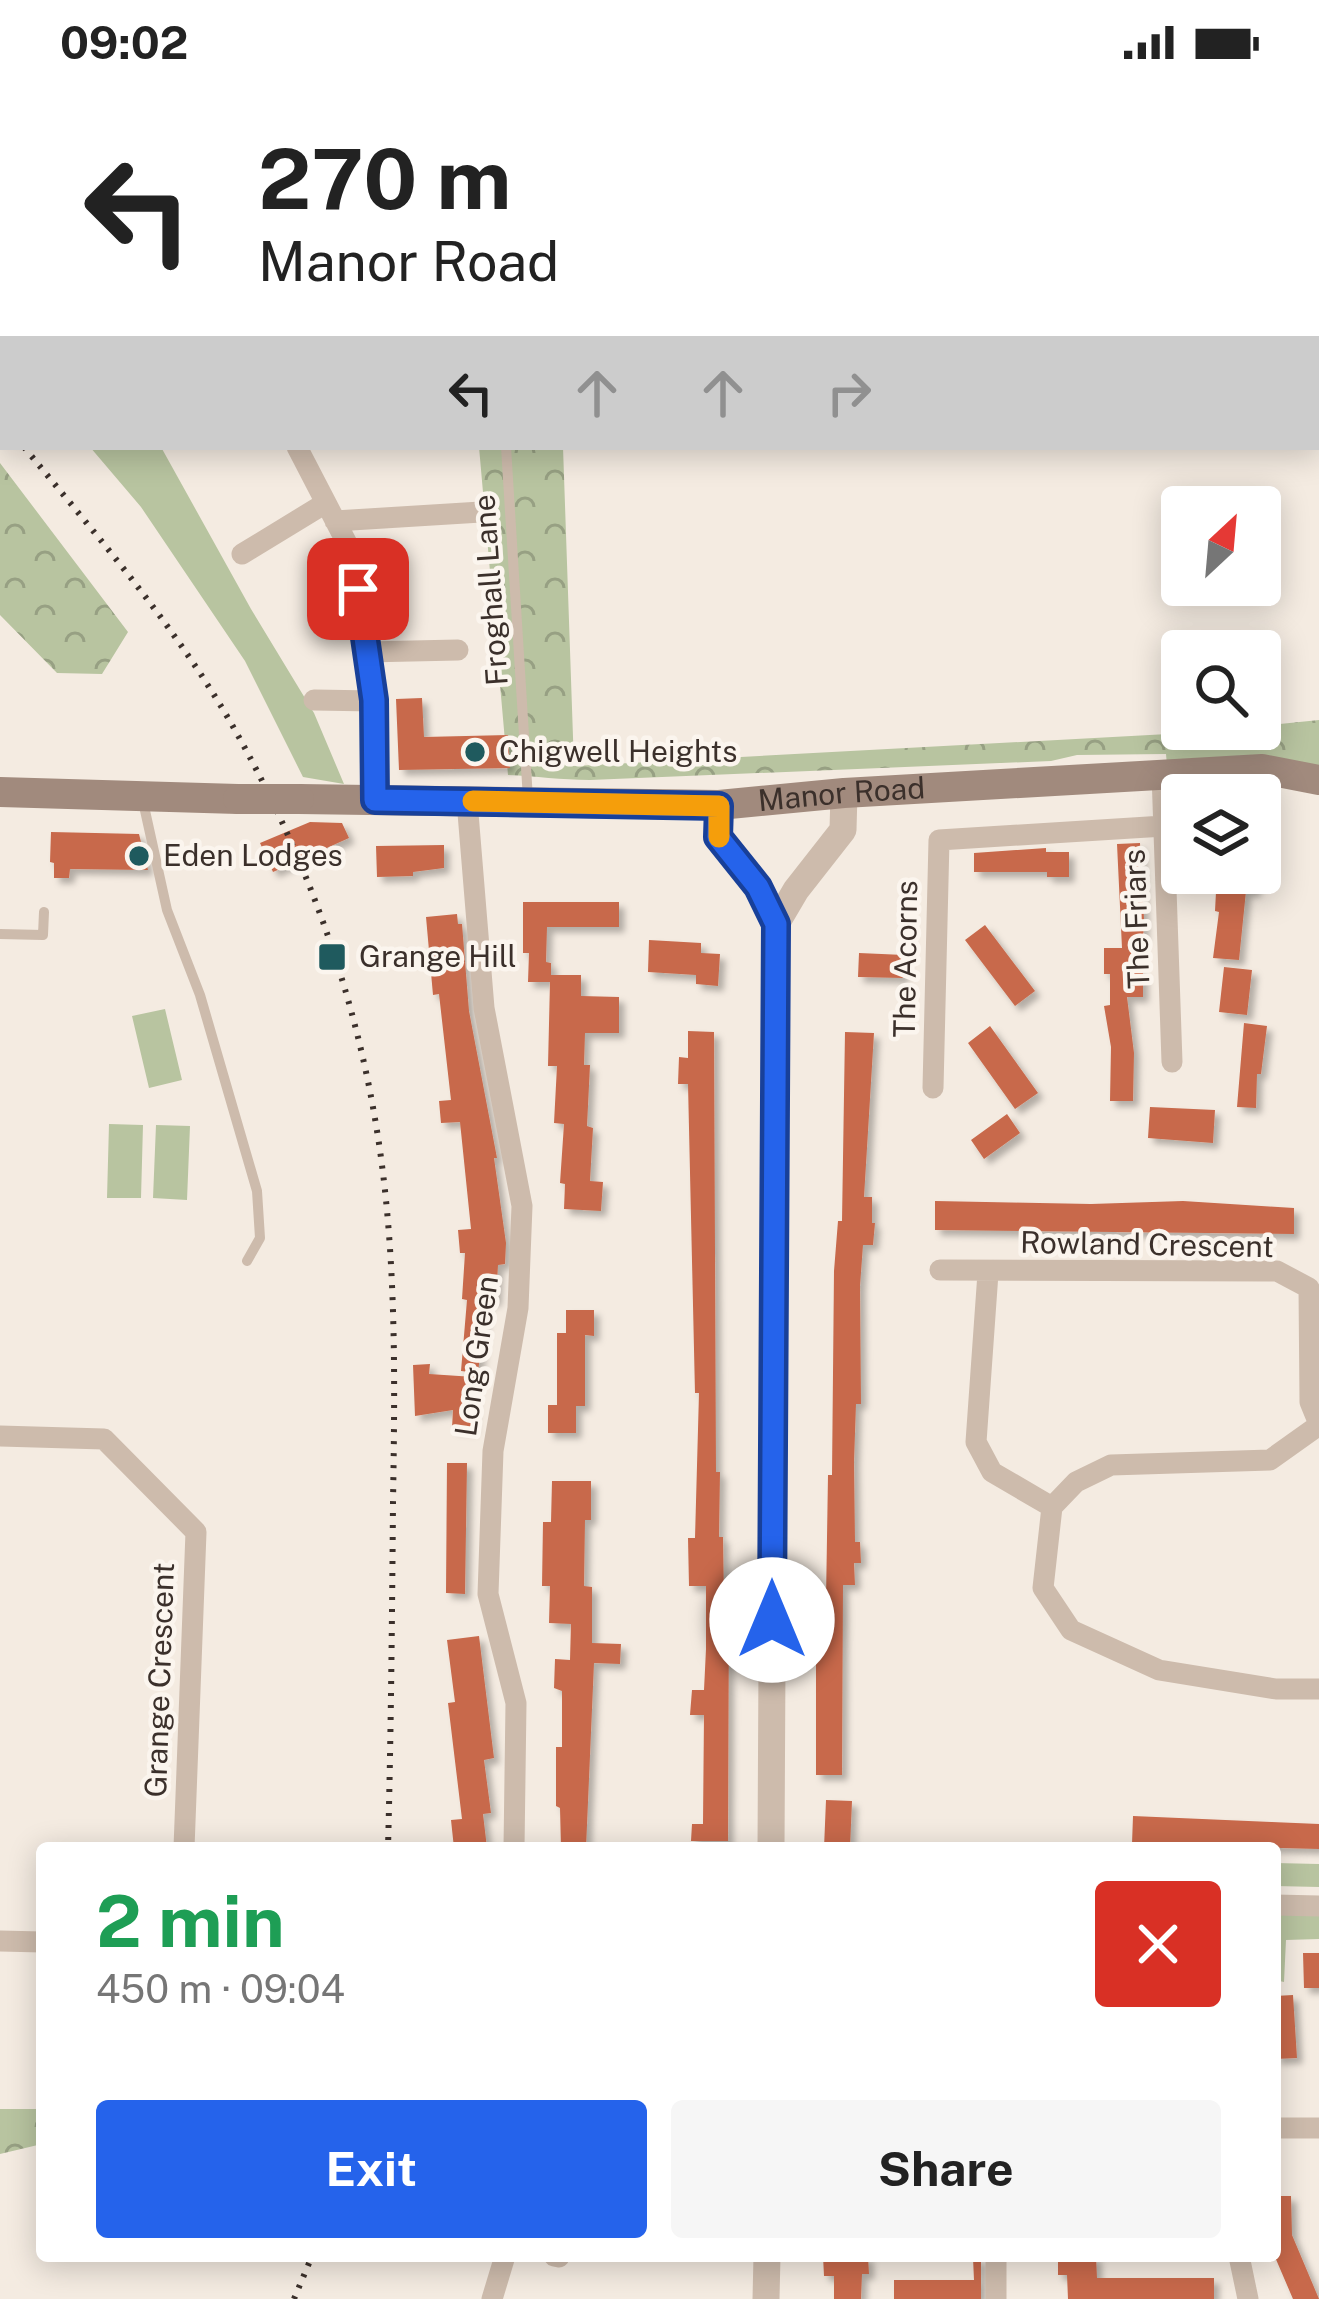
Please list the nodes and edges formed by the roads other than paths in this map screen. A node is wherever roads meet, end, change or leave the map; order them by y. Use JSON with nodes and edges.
{"nodes":[{"id":1,"x":299,"y":450,"type":"edge"},
{"id":2,"x":506,"y":450,"type":"edge"},
{"id":3,"x":330,"y":512,"type":"junction"},
{"id":4,"x":481,"y":512,"type":"dead end"},
{"id":5,"x":242,"y":554,"type":"dead end"},
{"id":6,"x":458,"y":650,"type":"dead end"},
{"id":7,"x":366,"y":652,"type":"junction"},
{"id":8,"x":314,"y":700,"type":"dead end"},
{"id":9,"x":374,"y":700,"type":"junction"},
{"id":10,"x":1161,"y":774,"type":"edge"},
{"id":11,"x":1162,"y":774,"type":"edge"},
{"id":12,"x":1319,"y":780,"type":"edge"},
{"id":13,"x":0,"y":792,"type":"edge"},
{"id":14,"x":844,"y":793,"type":"junction"},
{"id":15,"x":141,"y":794,"type":"junction"},
{"id":16,"x":375,"y":800,"type":"junction"},
{"id":17,"x":467,"y":801,"type":"junction"},
{"id":18,"x":529,"y":802,"type":"junction"},
{"id":19,"x":719,"y":806,"type":"junction"},
{"id":20,"x":1161,"y":826,"type":"edge"},
{"id":21,"x":1166,"y":894,"type":"edge"},
{"id":22,"x":44,"y":912,"type":"dead end"},
{"id":23,"x":776,"y":924,"type":"junction"},
{"id":24,"x":0,"y":934,"type":"edge"},
{"id":25,"x":1172,"y":1062,"type":"dead end"},
{"id":26,"x":933,"y":1088,"type":"dead end"},
{"id":27,"x":248,"y":1261,"type":"dead end"},
{"id":28,"x":940,"y":1270,"type":"dead end"},
{"id":29,"x":988,"y":1273,"type":"junction"},
{"id":30,"x":1319,"y":1425,"type":"edge"},
{"id":31,"x":0,"y":1436,"type":"edge"},
{"id":32,"x":1052,"y":1507,"type":"junction"},
{"id":33,"x":1319,"y":1689,"type":"edge"},
{"id":34,"x":184,"y":1842,"type":"edge"},
{"id":35,"x":514,"y":1842,"type":"edge"},
{"id":36,"x":771,"y":1842,"type":"edge"},
{"id":37,"x":1281,"y":1905,"type":"edge"},
{"id":38,"x":1319,"y":1906,"type":"edge"},
{"id":39,"x":0,"y":1941,"type":"edge"},
{"id":40,"x":36,"y":1942,"type":"edge"},
{"id":41,"x":1281,"y":2128,"type":"edge"},
{"id":42,"x":1319,"y":2128,"type":"edge"},
{"id":43,"x":503,"y":2262,"type":"edge"},
{"id":44,"x":767,"y":2262,"type":"edge"},
{"id":45,"x":997,"y":2262,"type":"edge"},
{"id":46,"x":1239,"y":2262,"type":"edge"},
{"id":47,"x":491,"y":2299,"type":"edge"},
{"id":48,"x":766,"y":2299,"type":"edge"},
{"id":49,"x":996,"y":2299,"type":"edge"},
{"id":50,"x":1248,"y":2299,"type":"edge"}],
"edges":[{"from":1,"to":3,"type":"street"},
{"from":2,"to":18,"type":"lane","name":"Froghall Lane"},
{"from":3,"to":4,"type":"street"},
{"from":3,"to":5,"type":"street"},
{"from":3,"to":7,"type":"street"},
{"from":6,"to":7,"type":"street"},
{"from":7,"to":9,"type":"street"},
{"from":8,"to":9,"type":"street"},
{"from":9,"to":16,"type":"street"},
{"from":10,"to":14,"type":"main road","name":"Manor Road"},
{"from":11,"to":12,"type":"main road","name":"Manor Road"},
{"from":13,"to":15,"type":"main road","name":"Manor Road"},
{"from":14,"to":19,"type":"main road","name":"Manor Road"},
{"from":14,"to":23,"type":"street"},
{"from":15,"to":16,"type":"main road","name":"Manor Road","bridge":true},
{"from":15,"to":27,"type":"lane"},
{"from":16,"to":17,"type":"main road","name":"Manor Road"},
{"from":17,"to":18,"type":"main road","name":"Manor Road"},
{"from":17,"to":35,"type":"street","name":"Long Green"},
{"from":18,"to":19,"type":"main road","name":"Manor Road"},
{"from":19,"to":23,"type":"street"},
{"from":20,"to":26,"type":"street","name":"The Acorns"},
{"from":21,"to":25,"type":"street","name":"The Friars"},
{"from":22,"to":24,"type":"lane"},
{"from":23,"to":36,"type":"street"},
{"from":28,"to":29,"type":"street","name":"Rowland Crescent"},
{"from":29,"to":30,"type":"street","name":"Rowland Crescent"},
{"from":29,"to":32,"type":"street","name":"Rowland Crescent"},
{"from":30,"to":32,"type":"street"},
{"from":31,"to":34,"type":"street","name":"Grange Crescent"},
{"from":32,"to":33,"type":"street"},
{"from":37,"to":38,"type":"street"},
{"from":39,"to":40,"type":"street"},
{"from":41,"to":42,"type":"street"},
{"from":43,"to":47,"type":"street"},
{"from":44,"to":48,"type":"street"},
{"from":45,"to":49,"type":"street"},
{"from":46,"to":50,"type":"street"}]}
